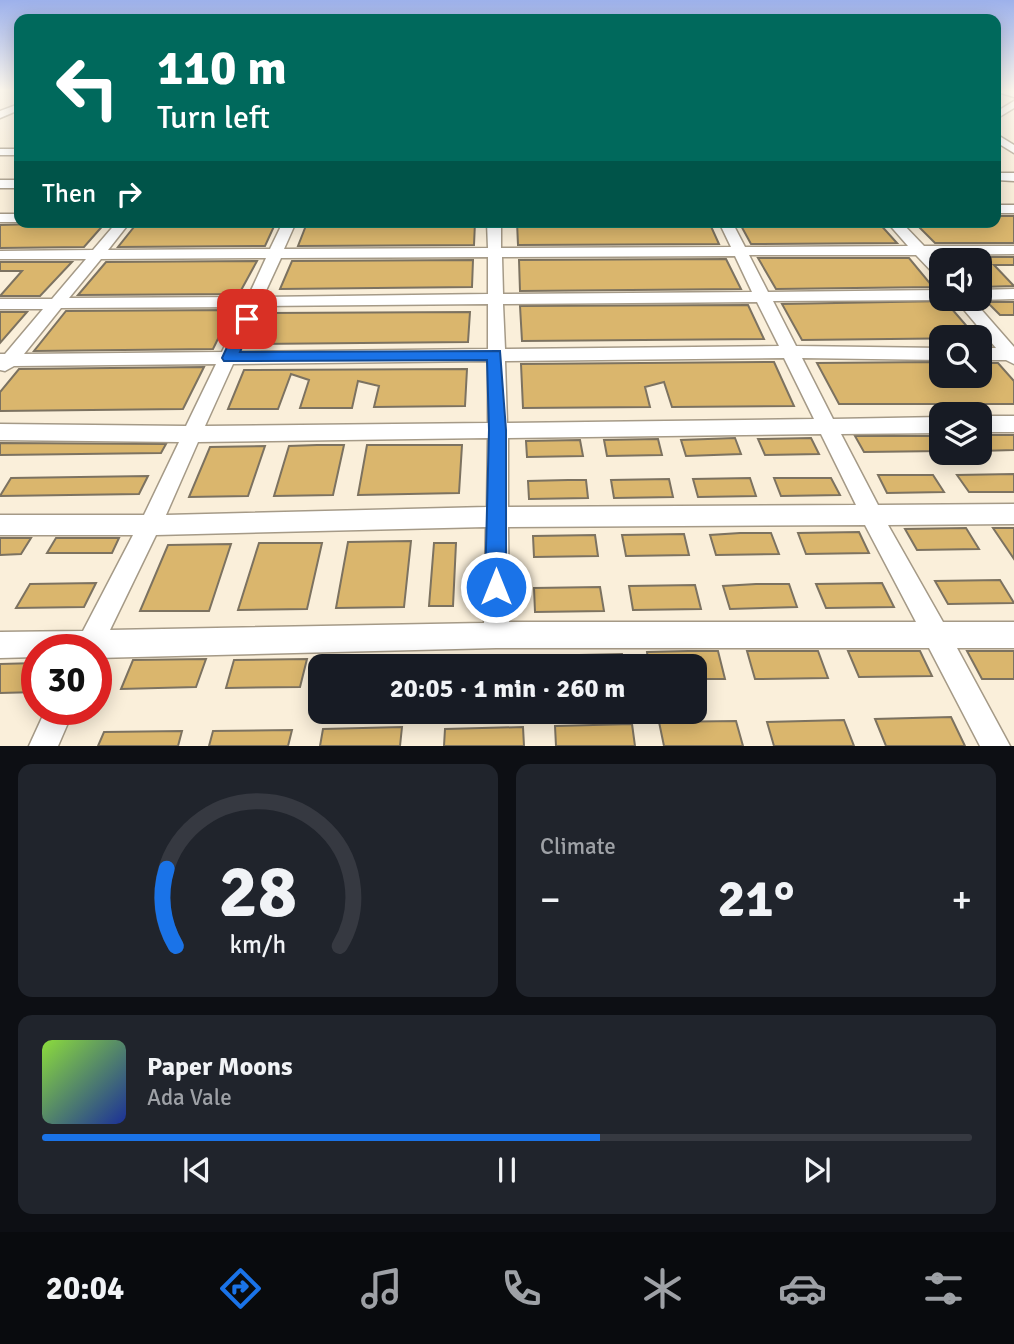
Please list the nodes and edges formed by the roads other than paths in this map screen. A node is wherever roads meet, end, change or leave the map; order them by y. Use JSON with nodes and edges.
{"nodes":[{"id":1,"x":119,"y":228,"type":"edge"},
{"id":2,"x":287,"y":228,"type":"edge"},
{"id":3,"x":495,"y":228,"type":"edge"},
{"id":4,"x":729,"y":228,"type":"edge"},
{"id":5,"x":899,"y":228,"type":"edge"},
{"id":6,"x":920,"y":249,"type":"junction"},
{"id":7,"x":1014,"y":250,"type":"edge"},
{"id":8,"x":740,"y":251,"type":"junction"},
{"id":9,"x":495,"y":253,"type":"junction"},
{"id":10,"x":97,"y":254,"type":"junction"},
{"id":11,"x":276,"y":254,"type":"junction"},
{"id":12,"x":0,"y":255,"type":"edge"},
{"id":13,"x":929,"y":259,"type":"edge"},
{"id":14,"x":1014,"y":294,"type":"edge"},
{"id":15,"x":929,"y":295,"type":"edge"},
{"id":16,"x":992,"y":295,"type":"edge"},
{"id":17,"x":762,"y":296,"type":"junction"},
{"id":18,"x":495,"y":298,"type":"junction"},
{"id":19,"x":256,"y":300,"type":"junction"},
{"id":20,"x":56,"y":303,"type":"junction"},
{"id":21,"x":0,"y":304,"type":"edge"},
{"id":22,"x":974,"y":311,"type":"edge"},
{"id":23,"x":790,"y":352,"type":"junction"},
{"id":24,"x":929,"y":354,"type":"edge"},
{"id":25,"x":495,"y":355,"type":"junction"},
{"id":26,"x":992,"y":355,"type":"edge"},
{"id":27,"x":1013,"y":356,"type":"edge"},
{"id":28,"x":229,"y":358,"type":"junction"},
{"id":29,"x":3,"y":363,"type":"edge"},
{"id":30,"x":992,"y":424,"type":"edge"},
{"id":31,"x":1014,"y":424,"type":"edge"},
{"id":32,"x":929,"y":425,"type":"edge"},
{"id":33,"x":828,"y":427,"type":"junction"},
{"id":34,"x":498,"y":430,"type":"junction"},
{"id":35,"x":0,"y":432,"type":"edge"},
{"id":36,"x":193,"y":434,"type":"junction"},
{"id":37,"x":871,"y":514,"type":"junction"},
{"id":38,"x":1014,"y":514,"type":"edge"},
{"id":39,"x":495,"y":517,"type":"junction"},
{"id":40,"x":0,"y":525,"type":"edge"},
{"id":41,"x":150,"y":525,"type":"junction"},
{"id":42,"x":94,"y":634,"type":"edge"},
{"id":43,"x":496,"y":635,"type":"junction"},
{"id":44,"x":1014,"y":635,"type":"edge"},
{"id":45,"x":939,"y":637,"type":"junction"},
{"id":46,"x":0,"y":645,"type":"edge"},
{"id":47,"x":21,"y":645,"type":"edge"},
{"id":48,"x":112,"y":645,"type":"edge"},
{"id":49,"x":53,"y":725,"type":"edge"},
{"id":50,"x":43,"y":746,"type":"edge"},
{"id":51,"x":996,"y":746,"type":"edge"}],
"edges":[{"from":1,"to":10,"type":"street"},
{"from":2,"to":11,"type":"street"},
{"from":3,"to":9,"type":"street"},
{"from":4,"to":8,"type":"street"},
{"from":5,"to":6,"type":"street"},
{"from":6,"to":7,"type":"street"},
{"from":6,"to":8,"type":"street"},
{"from":6,"to":13,"type":"street"},
{"from":8,"to":9,"type":"street"},
{"from":8,"to":17,"type":"street"},
{"from":9,"to":11,"type":"street"},
{"from":9,"to":18,"type":"street"},
{"from":10,"to":11,"type":"street"},
{"from":10,"to":12,"type":"street"},
{"from":10,"to":20,"type":"street"},
{"from":11,"to":19,"type":"street"},
{"from":14,"to":16,"type":"street"},
{"from":15,"to":17,"type":"street"},
{"from":17,"to":18,"type":"street"},
{"from":17,"to":23,"type":"street"},
{"from":18,"to":19,"type":"street"},
{"from":18,"to":25,"type":"street"},
{"from":19,"to":20,"type":"street"},
{"from":19,"to":28,"type":"street"},
{"from":20,"to":21,"type":"street"},
{"from":20,"to":29,"type":"street"},
{"from":22,"to":27,"type":"street"},
{"from":23,"to":24,"type":"street"},
{"from":23,"to":25,"type":"street"},
{"from":23,"to":33,"type":"street"},
{"from":25,"to":28,"type":"street"},
{"from":25,"to":34,"type":"street"},
{"from":26,"to":27,"type":"street"},
{"from":28,"to":29,"type":"street"},
{"from":28,"to":36,"type":"street"},
{"from":30,"to":31,"type":"street"},
{"from":32,"to":33,"type":"street"},
{"from":33,"to":34,"type":"street"},
{"from":33,"to":37,"type":"street"},
{"from":34,"to":36,"type":"street"},
{"from":34,"to":39,"type":"street"},
{"from":35,"to":36,"type":"street"},
{"from":36,"to":41,"type":"street"},
{"from":37,"to":38,"type":"street"},
{"from":37,"to":39,"type":"street"},
{"from":37,"to":45,"type":"street"},
{"from":39,"to":41,"type":"street"},
{"from":39,"to":43,"type":"street"},
{"from":40,"to":41,"type":"street"},
{"from":41,"to":42,"type":"street"},
{"from":43,"to":45,"type":"street"},
{"from":43,"to":48,"type":"street"},
{"from":44,"to":45,"type":"street"},
{"from":45,"to":51,"type":"street"},
{"from":46,"to":47,"type":"street"},
{"from":49,"to":50,"type":"street"}]}
